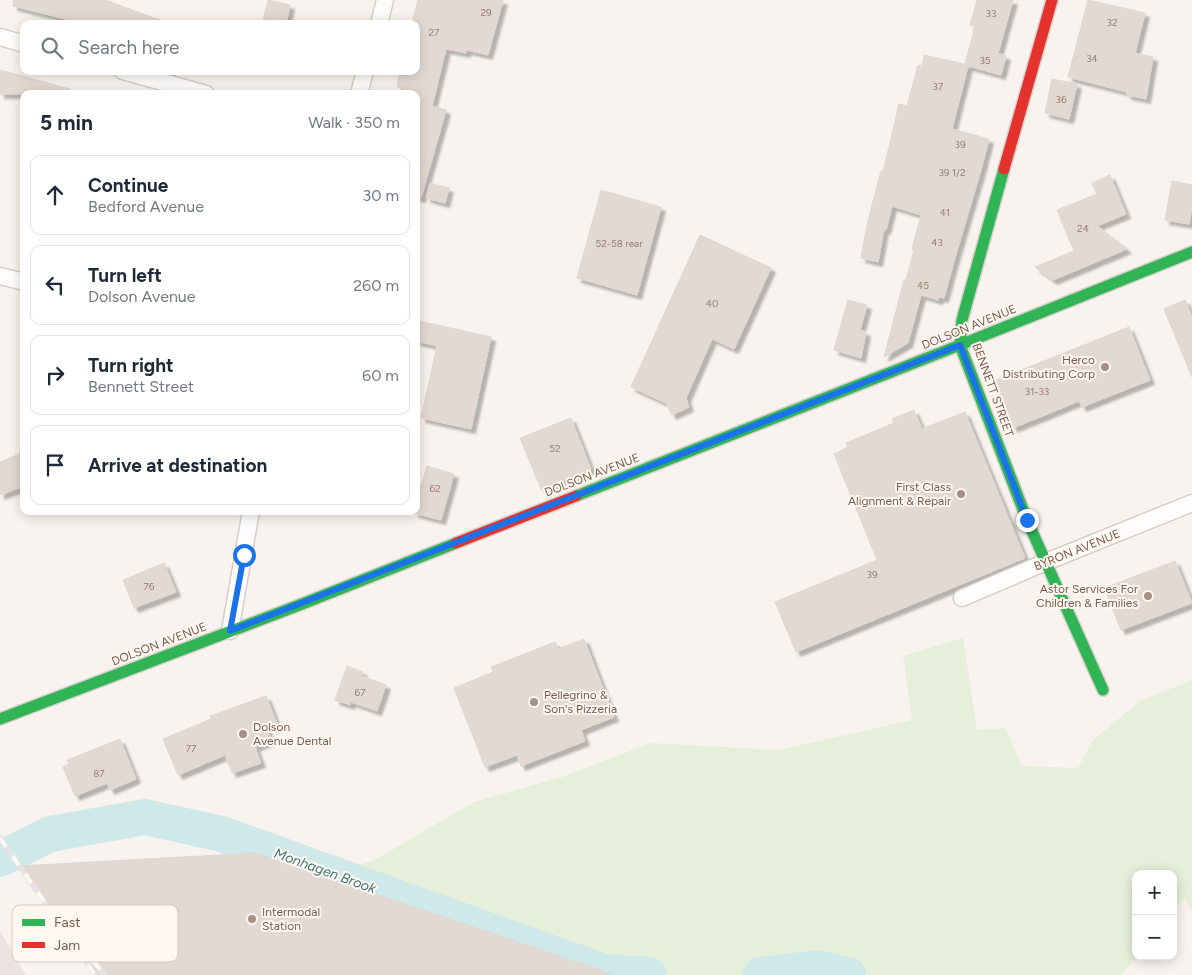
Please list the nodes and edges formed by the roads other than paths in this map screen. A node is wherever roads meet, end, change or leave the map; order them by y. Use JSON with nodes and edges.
{"nodes":[{"id":1,"x":385,"y":0,"type":"edge"},
{"id":2,"x":1052,"y":0,"type":"edge"},
{"id":3,"x":380,"y":20,"type":"edge"},
{"id":4,"x":0,"y":37,"type":"edge"},
{"id":5,"x":20,"y":43,"type":"edge"},
{"id":6,"x":138,"y":75,"type":"edge"},
{"id":7,"x":364,"y":75,"type":"edge"},
{"id":8,"x":192,"y":90,"type":"edge"},
{"id":9,"x":360,"y":90,"type":"edge"},
{"id":10,"x":1192,"y":252,"type":"edge"},
{"id":11,"x":0,"y":276,"type":"edge"},
{"id":12,"x":20,"y":281,"type":"edge"},
{"id":13,"x":960,"y":345,"type":"junction"},
{"id":14,"x":1192,"y":503,"type":"edge"},
{"id":15,"x":250,"y":515,"type":"edge"},
{"id":16,"x":1046,"y":562,"type":"junction"},
{"id":17,"x":962,"y":598,"type":"dead end"},
{"id":18,"x":230,"y":631,"type":"junction"},
{"id":19,"x":1102,"y":690,"type":"dead end"},
{"id":20,"x":0,"y":719,"type":"edge"}],
"edges":[{"from":1,"to":3,"type":"street"},
{"from":2,"to":13,"type":"main road","name":"BENNETT STREET"},
{"from":4,"to":5,"type":"street"},
{"from":6,"to":8,"type":"street"},
{"from":7,"to":9,"type":"street"},
{"from":10,"to":13,"type":"main road","name":"DOLSON AVENUE"},
{"from":11,"to":12,"type":"street"},
{"from":13,"to":16,"type":"main road","name":"BENNETT STREET"},
{"from":13,"to":18,"type":"main road","name":"DOLSON AVENUE"},
{"from":14,"to":16,"type":"street","name":"BYRON AVENUE"},
{"from":15,"to":18,"type":"street"},
{"from":16,"to":17,"type":"street","name":"BYRON AVENUE"},
{"from":16,"to":19,"type":"main road","name":"BENNETT STREET"},
{"from":18,"to":20,"type":"main road","name":"DOLSON AVENUE"}]}
